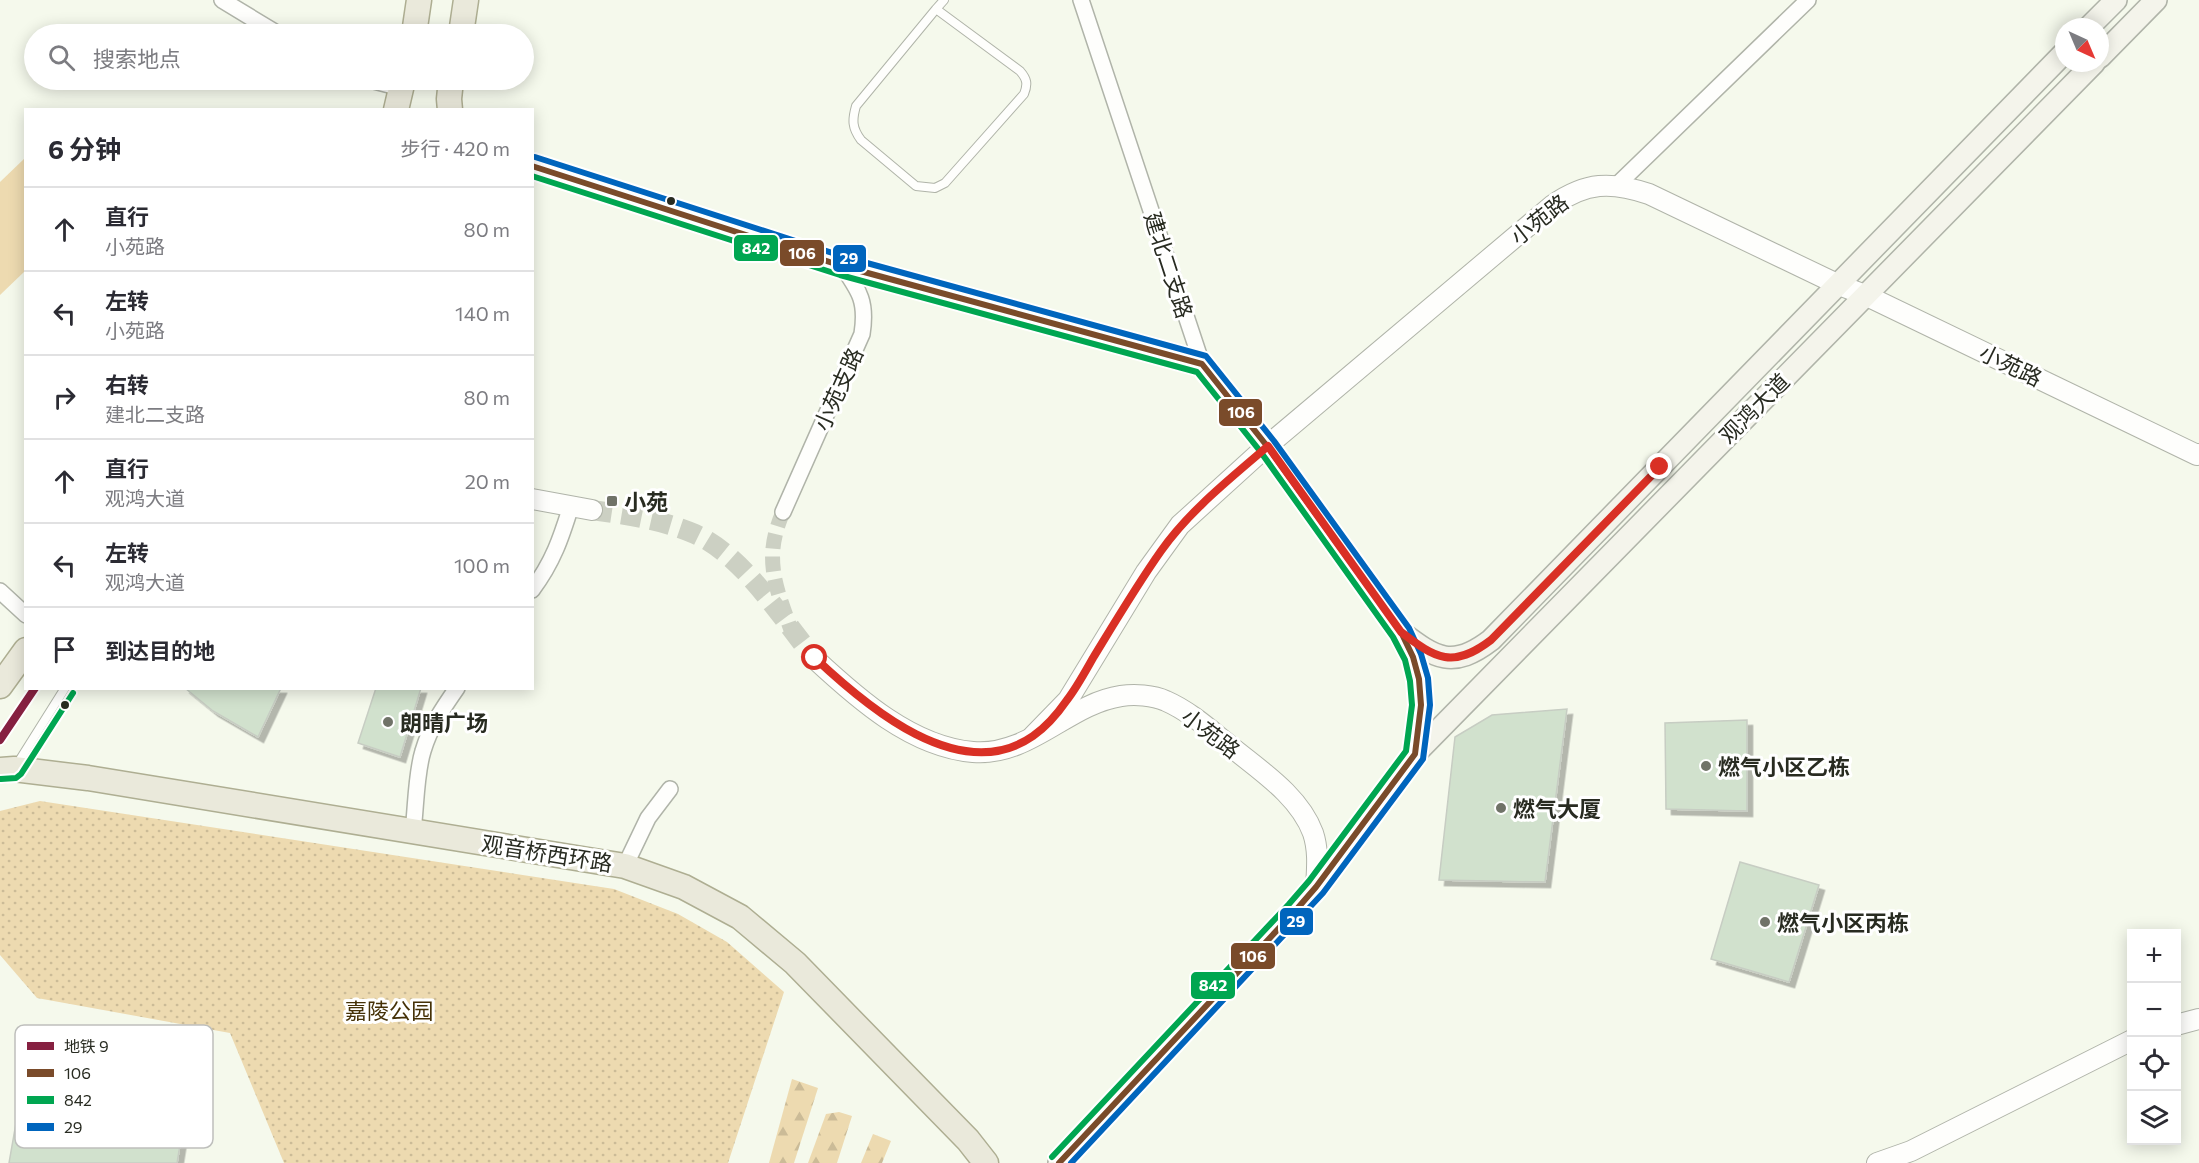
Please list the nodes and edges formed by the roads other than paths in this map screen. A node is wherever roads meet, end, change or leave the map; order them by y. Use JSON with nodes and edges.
{"nodes":[{"id":1,"x":222,"y":0,"type":"edge"},
{"id":2,"x":418,"y":0,"type":"edge"},
{"id":3,"x":466,"y":0,"type":"edge"},
{"id":4,"x":944,"y":0,"type":"edge"},
{"id":5,"x":1081,"y":0,"type":"edge"},
{"id":6,"x":1808,"y":0,"type":"edge"},
{"id":7,"x":2116,"y":0,"type":"edge"},
{"id":8,"x":2156,"y":0,"type":"edge"},
{"id":9,"x":936,"y":9,"type":"junction"},
{"id":10,"x":2098,"y":18,"type":"edge"},
{"id":11,"x":262,"y":24,"type":"edge"},
{"id":12,"x":415,"y":24,"type":"edge"},
{"id":13,"x":462,"y":24,"type":"edge"},
{"id":14,"x":2109,"y":48,"type":"edge"},
{"id":15,"x":2055,"y":62,"type":"edge"},
{"id":16,"x":2085,"y":72,"type":"edge"},
{"id":17,"x":449,"y":90,"type":"edge"},
{"id":18,"x":450,"y":108,"type":"edge"},
{"id":19,"x":534,"y":167,"type":"edge"},
{"id":20,"x":1617,"y":185,"type":"junction"},
{"id":21,"x":842,"y":266,"type":"junction"},
{"id":22,"x":1839,"y":285,"type":"junction"},
{"id":23,"x":1865,"y":295,"type":"junction"},
{"id":24,"x":1202,"y":364,"type":"junction"},
{"id":25,"x":1268,"y":446,"type":"junction"},
{"id":26,"x":2199,"y":454,"type":"edge"},
{"id":27,"x":534,"y":499,"type":"edge"},
{"id":28,"x":571,"y":506,"type":"junction"},
{"id":29,"x":592,"y":510,"type":"tunnel mouth"},
{"id":30,"x":783,"y":512,"type":"tunnel mouth"},
{"id":31,"x":534,"y":587,"type":"edge"},
{"id":32,"x":0,"y":591,"type":"edge"},
{"id":33,"x":24,"y":613,"type":"edge"},
{"id":34,"x":1401,"y":632,"type":"junction"},
{"id":35,"x":24,"y":653,"type":"edge"},
{"id":36,"x":815,"y":658,"type":"tunnel mouth"},
{"id":37,"x":0,"y":686,"type":"edge"},
{"id":38,"x":64,"y":690,"type":"edge"},
{"id":39,"x":456,"y":690,"type":"edge"},
{"id":40,"x":1033,"y":736,"type":"junction"},
{"id":41,"x":1415,"y":754,"type":"junction"},
{"id":42,"x":7,"y":769,"type":"edge"},
{"id":43,"x":670,"y":789,"type":"dead end"},
{"id":44,"x":413,"y":831,"type":"junction"},
{"id":45,"x":624,"y":866,"type":"junction"},
{"id":46,"x":1316,"y":887,"type":"junction"},
{"id":47,"x":2199,"y":1019,"type":"edge"},
{"id":48,"x":2181,"y":1024,"type":"edge"},
{"id":49,"x":2127,"y":1043,"type":"edge"},
{"id":50,"x":986,"y":1163,"type":"edge"},
{"id":51,"x":1059,"y":1163,"type":"edge"},
{"id":52,"x":1877,"y":1163,"type":"edge"}],
"edges":[{"from":1,"to":11,"type":"street"},
{"from":2,"to":12,"type":"main road"},
{"from":3,"to":13,"type":"main road"},
{"from":4,"to":9,"type":"lane"},
{"from":5,"to":24,"type":"street","name":"建北二支路"},
{"from":6,"to":20,"type":"street"},
{"from":7,"to":10,"type":"main road"},
{"from":8,"to":14,"type":"main road"},
{"from":9,"to":9,"type":"lane"},
{"from":15,"to":22,"type":"main road","name":"观鸿大道"},
{"from":16,"to":23,"type":"main road","name":"观鸿大道"},
{"from":17,"to":18,"type":"main road"},
{"from":19,"to":21,"type":"street"},
{"from":20,"to":22,"type":"street","name":"小苑路"},
{"from":20,"to":25,"type":"street","name":"小苑路"},
{"from":21,"to":24,"type":"street"},
{"from":21,"to":30,"type":"street","name":"小苑支路"},
{"from":22,"to":23,"type":"street","name":"小苑路"},
{"from":22,"to":34,"type":"main road","name":"观鸿大道"},
{"from":23,"to":26,"type":"street","name":"小苑路"},
{"from":23,"to":41,"type":"main road","name":"观鸿大道"},
{"from":24,"to":25,"type":"street","name":"建北二支路"},
{"from":25,"to":34,"type":"street","name":"建北二支路"},
{"from":25,"to":40,"type":"street","name":"小苑路"},
{"from":27,"to":28,"type":"street"},
{"from":28,"to":29,"type":"street"},
{"from":28,"to":31,"type":"street"},
{"from":32,"to":33,"type":"street"},
{"from":34,"to":41,"type":"main road","name":"建北二支路"},
{"from":35,"to":37,"type":"main road"},
{"from":36,"to":40,"type":"street","name":"小苑路"},
{"from":38,"to":42,"type":"lane"},
{"from":39,"to":44,"type":"street"},
{"from":40,"to":46,"type":"street","name":"小苑路"},
{"from":41,"to":46,"type":"main road","name":"建北二支路"},
{"from":42,"to":44,"type":"main road","name":"观音桥西环路"},
{"from":43,"to":45,"type":"street"},
{"from":44,"to":45,"type":"main road","name":"观音桥西环路"},
{"from":45,"to":50,"type":"main road","name":"观音桥西环路"},
{"from":46,"to":51,"type":"main road","name":"建北二支路"},
{"from":47,"to":48,"type":"street"},
{"from":49,"to":52,"type":"street"}]}
